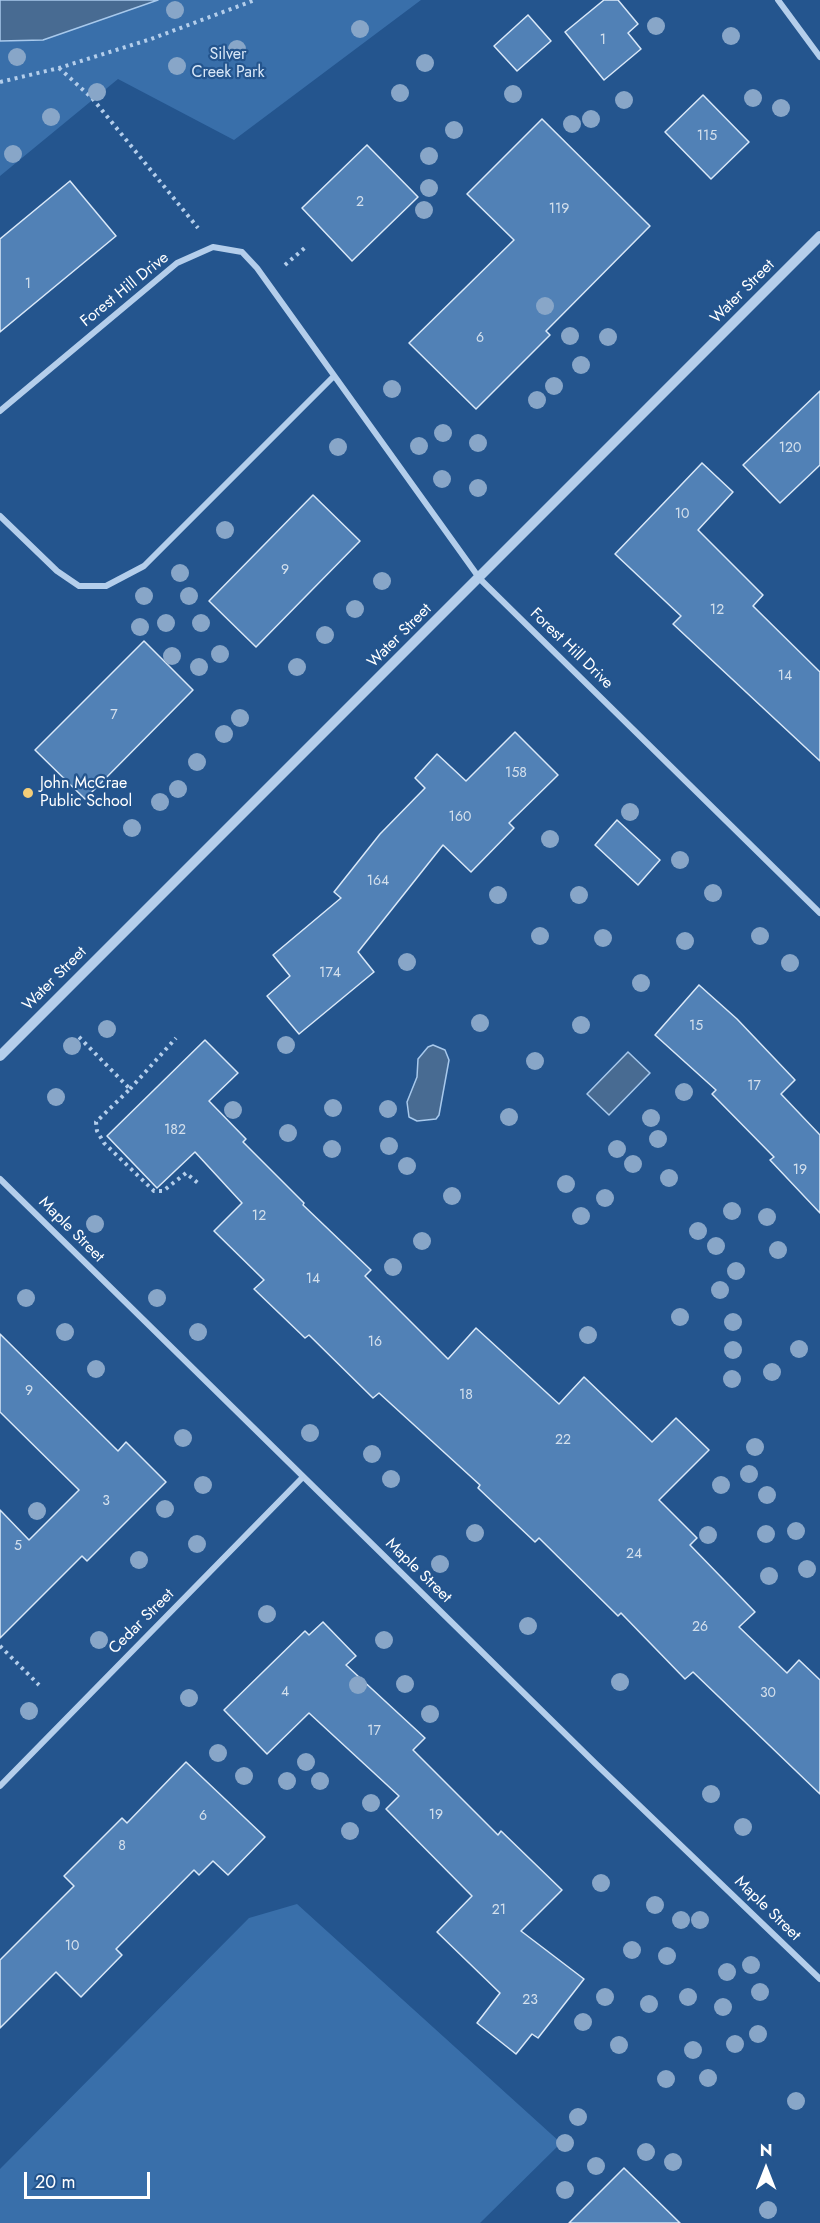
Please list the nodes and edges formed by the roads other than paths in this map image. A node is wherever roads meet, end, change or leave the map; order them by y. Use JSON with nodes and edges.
{"nodes":[{"id":1,"x":778,"y":0,"type":"edge"},
{"id":2,"x":820,"y":57,"type":"edge"},
{"id":3,"x":820,"y":236,"type":"edge"},
{"id":4,"x":333,"y":377,"type":"junction"},
{"id":5,"x":0,"y":411,"type":"edge"},
{"id":6,"x":0,"y":516,"type":"edge"},
{"id":7,"x":480,"y":579,"type":"junction"},
{"id":8,"x":820,"y":912,"type":"edge"},
{"id":9,"x":0,"y":1056,"type":"edge"},
{"id":10,"x":0,"y":1179,"type":"edge"},
{"id":11,"x":303,"y":1477,"type":"junction"},
{"id":12,"x":0,"y":1786,"type":"edge"},
{"id":13,"x":820,"y":1979,"type":"edge"}],
"edges":[{"from":1,"to":2,"type":"street"},
{"from":3,"to":7,"type":"street","name":"Water Street"},
{"from":4,"to":5,"type":"street","name":"Forest Hill Drive"},
{"from":4,"to":6,"type":"street"},
{"from":4,"to":7,"type":"street","name":"Forest Hill Drive"},
{"from":7,"to":8,"type":"street","name":"Forest Hill Drive"},
{"from":7,"to":9,"type":"street","name":"Water Street"},
{"from":10,"to":11,"type":"street","name":"Maple Street"},
{"from":11,"to":12,"type":"street","name":"Cedar Street"},
{"from":11,"to":13,"type":"street","name":"Maple Street"}]}
